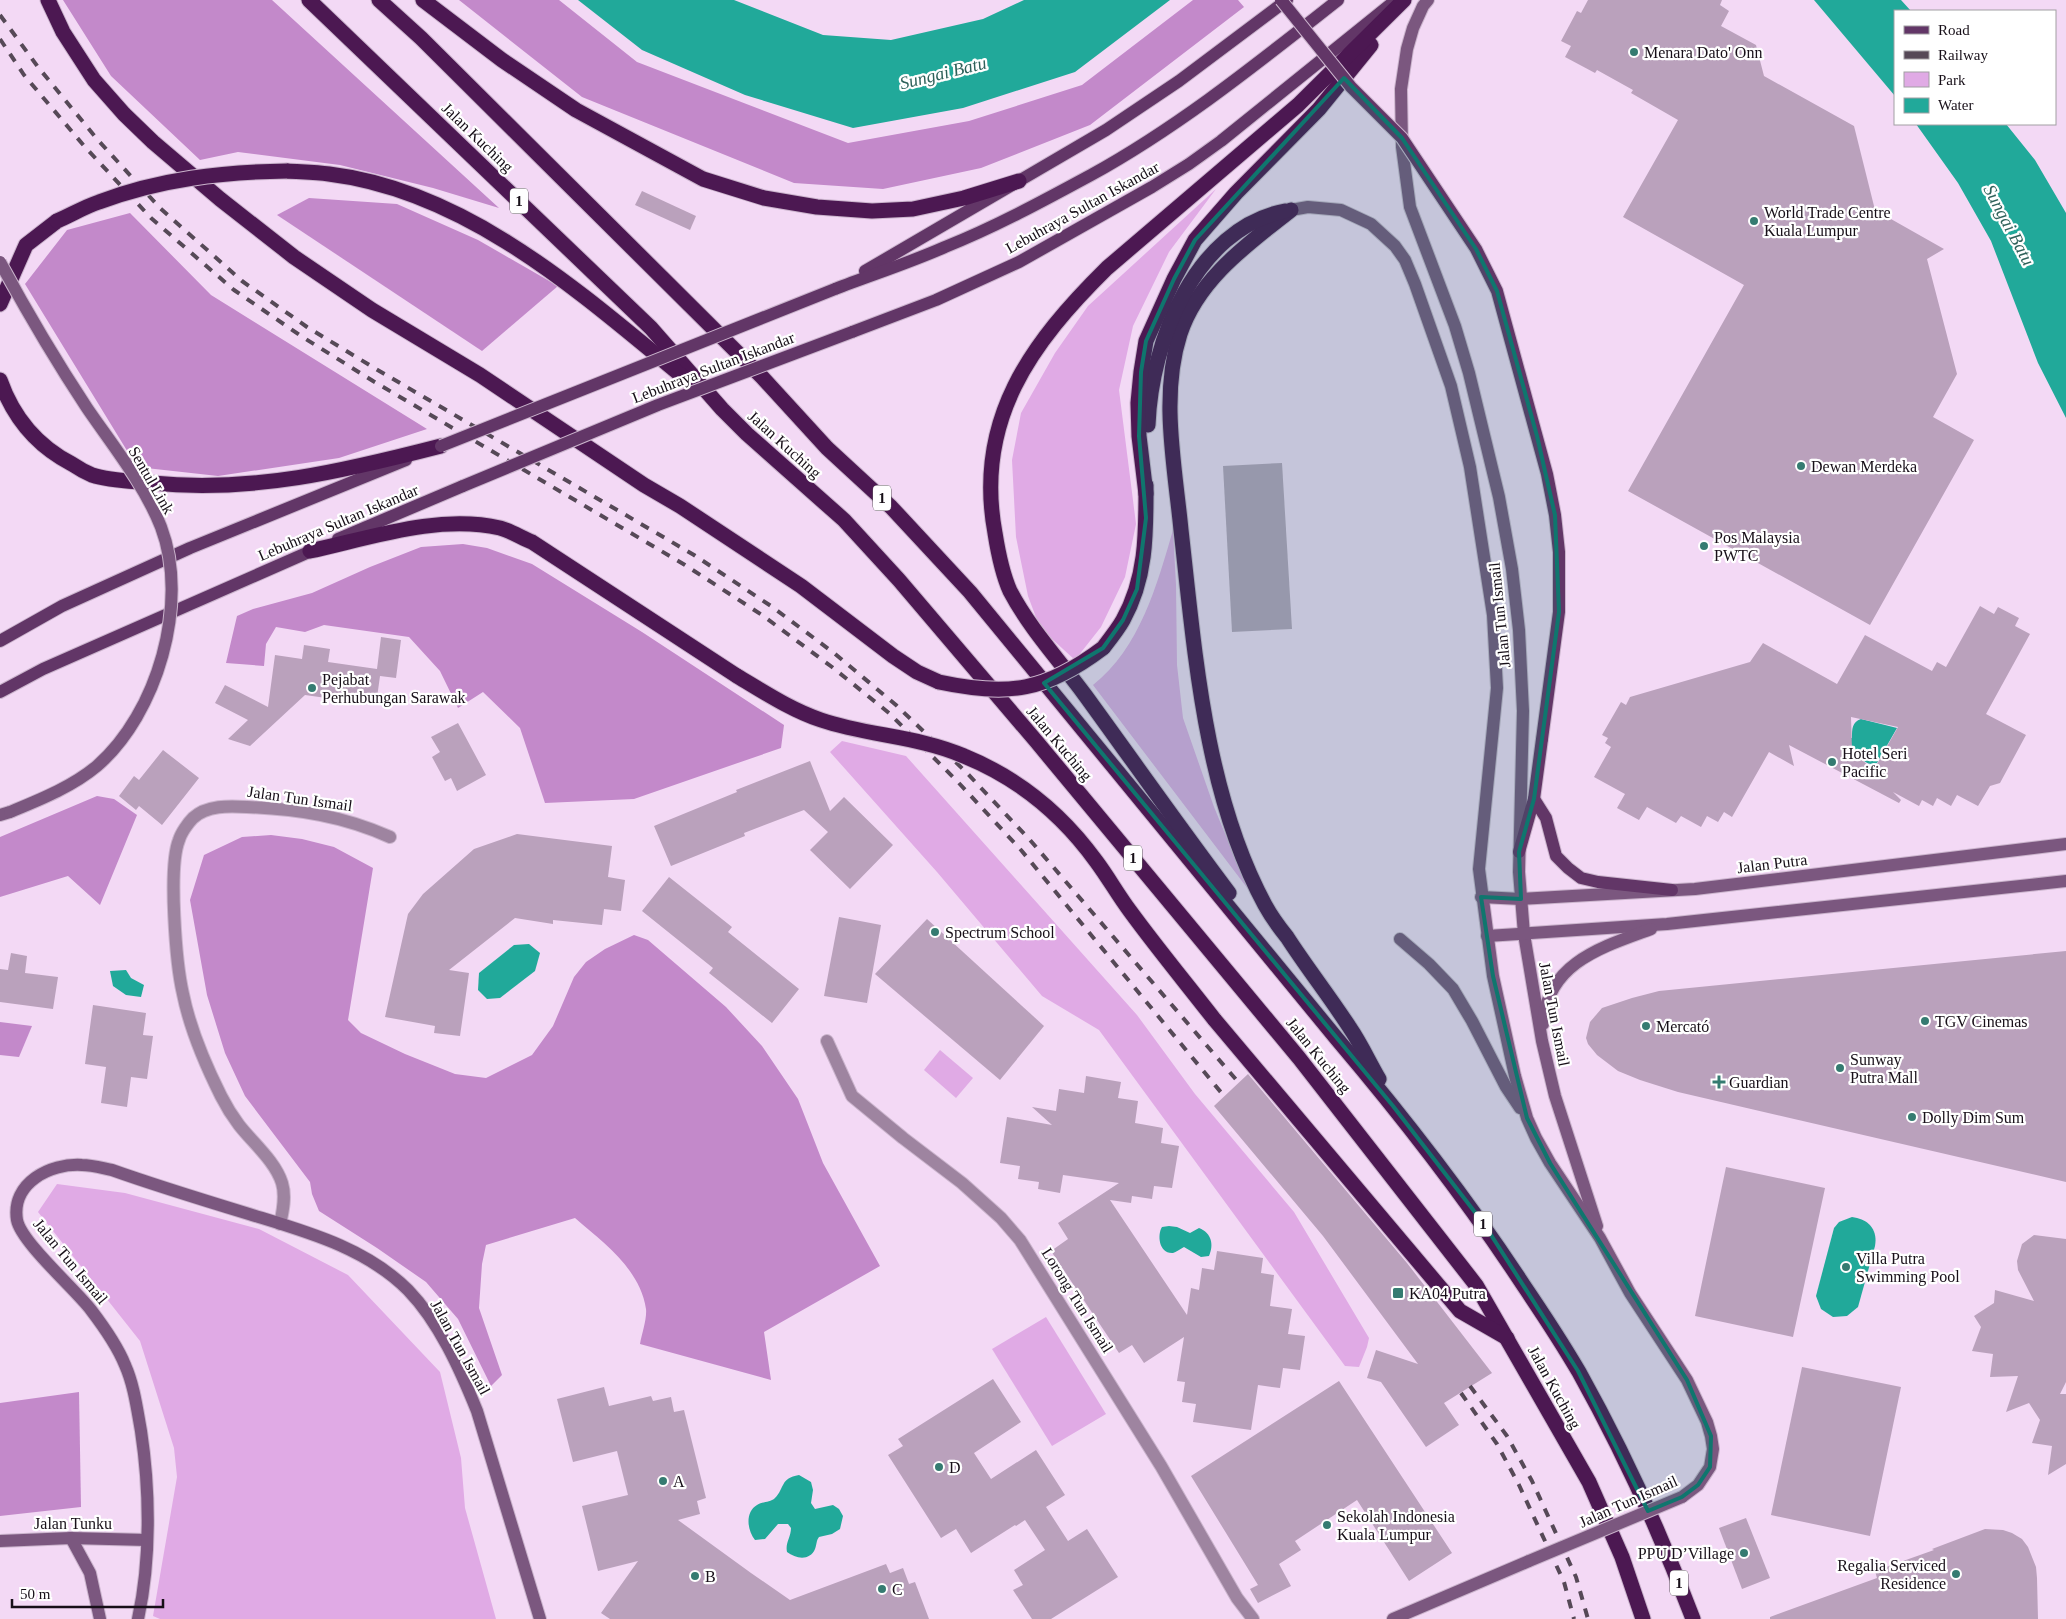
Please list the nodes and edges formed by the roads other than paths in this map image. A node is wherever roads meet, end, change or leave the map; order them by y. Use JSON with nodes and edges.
{"nodes":[{"id":1,"x":48,"y":0,"type":"edge"},
{"id":2,"x":309,"y":0,"type":"edge"},
{"id":3,"x":379,"y":0,"type":"edge"},
{"id":4,"x":423,"y":0,"type":"edge"},
{"id":5,"x":1281,"y":0,"type":"edge"},
{"id":6,"x":1287,"y":0,"type":"edge"},
{"id":7,"x":1338,"y":0,"type":"edge"},
{"id":8,"x":1396,"y":0,"type":"edge"},
{"id":9,"x":1404,"y":0,"type":"edge"},
{"id":10,"x":1409,"y":0,"type":"edge"},
{"id":11,"x":1428,"y":0,"type":"edge"},
{"id":12,"x":1019,"y":181,"type":"junction"},
{"id":13,"x":1291,"y":210,"type":"junction"},
{"id":14,"x":0,"y":262,"type":"edge"},
{"id":15,"x":834,"y":289,"type":"junction"},
{"id":16,"x":0,"y":304,"type":"edge"},
{"id":17,"x":0,"y":380,"type":"edge"},
{"id":18,"x":722,"y":409,"type":"junction"},
{"id":19,"x":441,"y":446,"type":"junction"},
{"id":20,"x":1146,"y":494,"type":"junction"},
{"id":21,"x":310,"y":551,"type":"junction"},
{"id":22,"x":0,"y":641,"type":"edge"},
{"id":23,"x":0,"y":692,"type":"edge"},
{"id":24,"x":1534,"y":799,"type":"junction"},
{"id":25,"x":5,"y":814,"type":"edge"},
{"id":26,"x":390,"y":837,"type":"dead end"},
{"id":27,"x":2066,"y":844,"type":"edge"},
{"id":28,"x":1519,"y":852,"type":"junction"},
{"id":29,"x":2066,"y":880,"type":"edge"},
{"id":30,"x":1672,"y":890,"type":"junction"},
{"id":31,"x":1482,"y":897,"type":"junction"},
{"id":32,"x":1521,"y":899,"type":"junction"},
{"id":33,"x":1667,"y":924,"type":"junction"},
{"id":34,"x":1243,"y":926,"type":"junction"},
{"id":35,"x":1524,"y":934,"type":"junction"},
{"id":36,"x":1487,"y":936,"type":"junction"},
{"id":37,"x":1400,"y":939,"type":"dead end"},
{"id":38,"x":828,"y":1041,"type":"dead end"},
{"id":39,"x":1542,"y":1041,"type":"junction"},
{"id":40,"x":1393,"y":1106,"type":"junction"},
{"id":41,"x":1527,"y":1118,"type":"junction"},
{"id":42,"x":280,"y":1224,"type":"junction"},
{"id":43,"x":1600,"y":1238,"type":"junction"},
{"id":44,"x":1508,"y":1339,"type":"junction"},
{"id":45,"x":71,"y":1538,"type":"junction"},
{"id":46,"x":147,"y":1540,"type":"junction"},
{"id":47,"x":0,"y":1541,"type":"edge"},
{"id":48,"x":100,"y":1619,"type":"edge"},
{"id":49,"x":138,"y":1619,"type":"edge"},
{"id":50,"x":540,"y":1619,"type":"edge"},
{"id":51,"x":1253,"y":1619,"type":"edge"},
{"id":52,"x":1393,"y":1619,"type":"edge"},
{"id":53,"x":1643,"y":1619,"type":"edge"},
{"id":54,"x":1693,"y":1619,"type":"edge"}],
"edges":[{"from":1,"to":20,"type":"highway","bridge":true},
{"from":2,"to":18,"type":"highway","name":"Jalan Kuching","number":"1"},
{"from":3,"to":34,"type":"highway","name":"Jalan Kuching","number":"1"},
{"from":4,"to":12,"type":"highway"},
{"from":5,"to":24,"type":"main road","bridge":true},
{"from":6,"to":12,"type":"main road"},
{"from":7,"to":15,"type":"main road","name":"Lebuhraya Sultan Iskandar"},
{"from":8,"to":21,"type":"main road","name":"Lebuhraya Sultan Iskandar","bridge":true},
{"from":9,"to":34,"type":"highway"},
{"from":10,"to":20,"type":"highway"},
{"from":11,"to":28,"type":"street","name":"Jalan Tun Ismail"},
{"from":12,"to":15,"type":"main road"},
{"from":13,"to":20,"type":"highway"},
{"from":13,"to":31,"type":"street","name":"Jalan Tun Ismail"},
{"from":13,"to":40,"type":"highway"},
{"from":14,"to":25,"type":"street","name":"Sentul Link","bridge":true},
{"from":15,"to":19,"type":"main road","name":"Lebuhraya Sultan Iskandar","bridge":true},
{"from":16,"to":18,"type":"highway","bridge":true},
{"from":17,"to":19,"type":"highway"},
{"from":18,"to":44,"type":"highway","name":"Jalan Kuching","number":"1"},
{"from":19,"to":22,"type":"main road","name":"Lebuhraya Sultan Iskandar"},
{"from":21,"to":23,"type":"main road","name":"Lebuhraya Sultan Iskandar"},
{"from":21,"to":44,"type":"highway","bridge":true},
{"from":24,"to":28,"type":"main road"},
{"from":24,"to":30,"type":"main road"},
{"from":26,"to":42,"type":"street","name":"Jalan Tun Ismail"},
{"from":27,"to":30,"type":"street","name":"Jalan Putra"},
{"from":28,"to":32,"type":"street","name":"Jalan Tun Ismail"},
{"from":29,"to":33,"type":"street"},
{"from":30,"to":32,"type":"street","name":"Jalan Putra"},
{"from":31,"to":32,"type":"street","name":"Jalan Putra"},
{"from":31,"to":36,"type":"street","name":"Jalan Tun Ismail"},
{"from":32,"to":35,"type":"street","name":"Jalan Tun Ismail"},
{"from":33,"to":35,"type":"street"},
{"from":33,"to":39,"type":"street"},
{"from":34,"to":40,"type":"highway","name":"Jalan Kuching","number":"1"},
{"from":35,"to":36,"type":"street"},
{"from":35,"to":39,"type":"street","name":"Jalan Tun Ismail"},
{"from":36,"to":41,"type":"street","name":"Jalan Tun Ismail"},
{"from":37,"to":41,"type":"street"},
{"from":38,"to":51,"type":"street","name":"Lorong Tun Ismail"},
{"from":39,"to":43,"type":"street","name":"Jalan Tun Ismail"},
{"from":40,"to":54,"type":"highway","name":"Jalan Kuching","number":"1"},
{"from":41,"to":43,"type":"street","name":"Jalan Tun Ismail"},
{"from":42,"to":46,"type":"street","name":"Jalan Tun Ismail"},
{"from":42,"to":50,"type":"street","name":"Jalan Tun Ismail"},
{"from":43,"to":52,"type":"street","name":"Jalan Tun Ismail","bridge":true},
{"from":44,"to":53,"type":"highway","name":"Jalan Kuching","number":"1"},
{"from":45,"to":46,"type":"street","name":"Jalan Tunku"},
{"from":45,"to":47,"type":"street","name":"Jalan Tunku"},
{"from":45,"to":48,"type":"street"},
{"from":46,"to":49,"type":"street","name":"Jalan Tun Ismail"}]}
